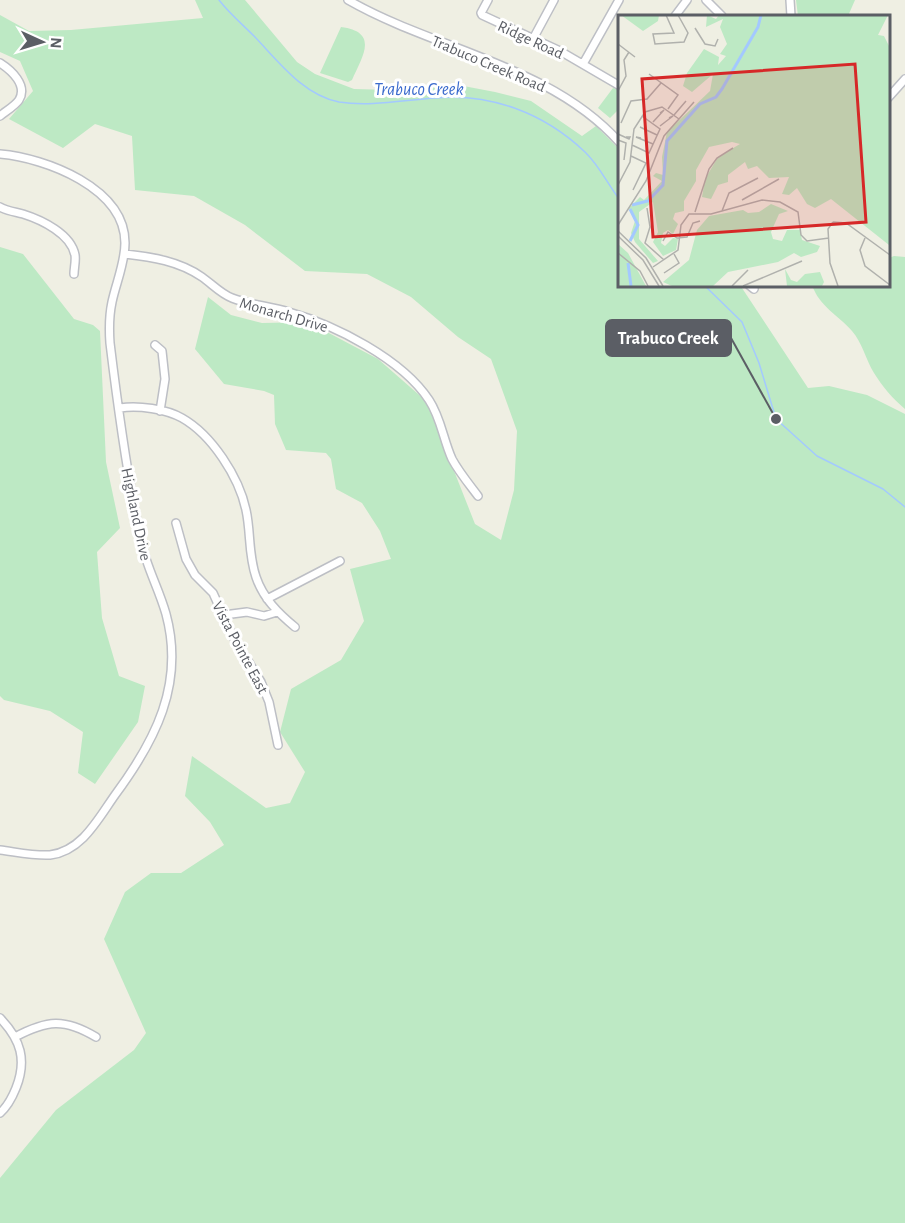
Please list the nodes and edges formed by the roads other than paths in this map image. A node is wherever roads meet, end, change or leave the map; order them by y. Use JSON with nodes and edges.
{"nodes":[{"id":1,"x":348,"y":0,"type":"edge"},
{"id":2,"x":488,"y":0,"type":"edge"},
{"id":3,"x":554,"y":0,"type":"edge"},
{"id":4,"x":619,"y":0,"type":"edge"},
{"id":5,"x":687,"y":0,"type":"edge"},
{"id":6,"x":706,"y":0,"type":"edge"},
{"id":7,"x":790,"y":0,"type":"edge"},
{"id":8,"x":676,"y":15,"type":"edge"},
{"id":9,"x":721,"y":15,"type":"edge"},
{"id":10,"x":791,"y":15,"type":"edge"},
{"id":11,"x":533,"y":39,"type":"junction"},
{"id":12,"x":0,"y":63,"type":"edge"},
{"id":13,"x":583,"y":64,"type":"junction"},
{"id":14,"x":905,"y":79,"type":"edge"},
{"id":15,"x":618,"y":85,"type":"edge"},
{"id":16,"x":890,"y":96,"type":"edge"},
{"id":17,"x":0,"y":116,"type":"edge"},
{"id":18,"x":618,"y":141,"type":"edge"},
{"id":19,"x":0,"y":154,"type":"edge"},
{"id":20,"x":0,"y":207,"type":"edge"},
{"id":21,"x":125,"y":254,"type":"junction"},
{"id":22,"x":74,"y":274,"type":"dead end"},
{"id":23,"x":155,"y":345,"type":"dead end"},
{"id":24,"x":120,"y":408,"type":"junction"},
{"id":25,"x":160,"y":411,"type":"junction"},
{"id":26,"x":478,"y":496,"type":"dead end"},
{"id":27,"x":176,"y":523,"type":"dead end"},
{"id":28,"x":340,"y":561,"type":"dead end"},
{"id":29,"x":267,"y":599,"type":"junction"},
{"id":30,"x":277,"y":612,"type":"junction"},
{"id":31,"x":224,"y":615,"type":"junction"},
{"id":32,"x":294,"y":627,"type":"dead end"},
{"id":33,"x":279,"y":745,"type":"dead end"},
{"id":34,"x":0,"y":850,"type":"edge"},
{"id":35,"x":0,"y":1018,"type":"edge"},
{"id":36,"x":15,"y":1036,"type":"junction"},
{"id":37,"x":96,"y":1037,"type":"dead end"},
{"id":38,"x":0,"y":1113,"type":"edge"}],
"edges":[{"from":1,"to":18,"type":"street","name":"Trabuco Creek Road"},
{"from":2,"to":11,"type":"street","name":"Ridge Road"},
{"from":3,"to":11,"type":"street"},
{"from":4,"to":13,"type":"street"},
{"from":5,"to":8,"type":"street"},
{"from":6,"to":9,"type":"street"},
{"from":7,"to":10,"type":"street"},
{"from":11,"to":13,"type":"street","name":"Ridge Road"},
{"from":12,"to":17,"type":"street"},
{"from":13,"to":15,"type":"street","name":"Ridge Road"},
{"from":14,"to":16,"type":"street"},
{"from":19,"to":21,"type":"street","name":"Highland Drive"},
{"from":20,"to":22,"type":"street"},
{"from":21,"to":24,"type":"street","name":"Highland Drive"},
{"from":21,"to":26,"type":"street","name":"Monarch Drive"},
{"from":23,"to":25,"type":"street"},
{"from":24,"to":25,"type":"street"},
{"from":24,"to":34,"type":"street","name":"Highland Drive"},
{"from":25,"to":29,"type":"street"},
{"from":27,"to":31,"type":"street","name":"Vista Pointe East"},
{"from":28,"to":29,"type":"street"},
{"from":29,"to":30,"type":"street"},
{"from":30,"to":31,"type":"street"},
{"from":30,"to":32,"type":"street"},
{"from":31,"to":33,"type":"street","name":"Vista Pointe East"},
{"from":35,"to":36,"type":"street"},
{"from":36,"to":37,"type":"street"},
{"from":36,"to":38,"type":"street"}]}
